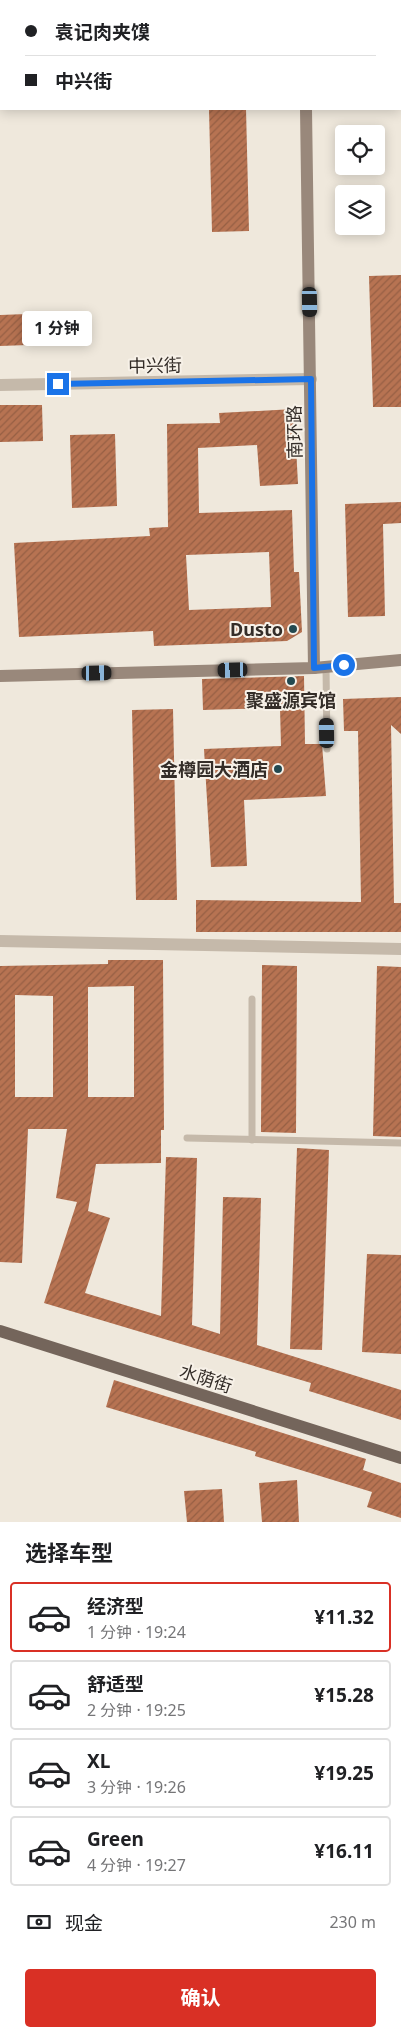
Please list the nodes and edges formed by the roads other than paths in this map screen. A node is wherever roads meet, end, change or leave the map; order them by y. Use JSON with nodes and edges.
{"nodes":[{"id":1,"x":306,"y":110,"type":"edge"},
{"id":2,"x":311,"y":379,"type":"junction"},
{"id":3,"x":0,"y":385,"type":"edge"},
{"id":4,"x":401,"y":660,"type":"edge"},
{"id":5,"x":320,"y":667,"type":"junction"},
{"id":6,"x":0,"y":676,"type":"edge"},
{"id":7,"x":327,"y":750,"type":"dead end"},
{"id":8,"x":0,"y":941,"type":"edge"},
{"id":9,"x":401,"y":950,"type":"edge"},
{"id":10,"x":252,"y":999,"type":"dead end"},
{"id":11,"x":188,"y":1138,"type":"dead end"},
{"id":12,"x":252,"y":1140,"type":"junction"},
{"id":13,"x":401,"y":1143,"type":"edge"},
{"id":14,"x":0,"y":1331,"type":"edge"},
{"id":15,"x":401,"y":1458,"type":"edge"}],
"edges":[{"from":1,"to":2,"type":"street","name":"南环路"},
{"from":2,"to":3,"type":"street","name":"中兴街"},
{"from":2,"to":5,"type":"street","name":"南环路"},
{"from":4,"to":5,"type":"street"},
{"from":5,"to":6,"type":"street"},
{"from":5,"to":7,"type":"lane"},
{"from":8,"to":9,"type":"street"},
{"from":10,"to":12,"type":"lane"},
{"from":11,"to":12,"type":"lane"},
{"from":12,"to":13,"type":"lane"},
{"from":14,"to":15,"type":"main road","name":"水荫街"}]}
